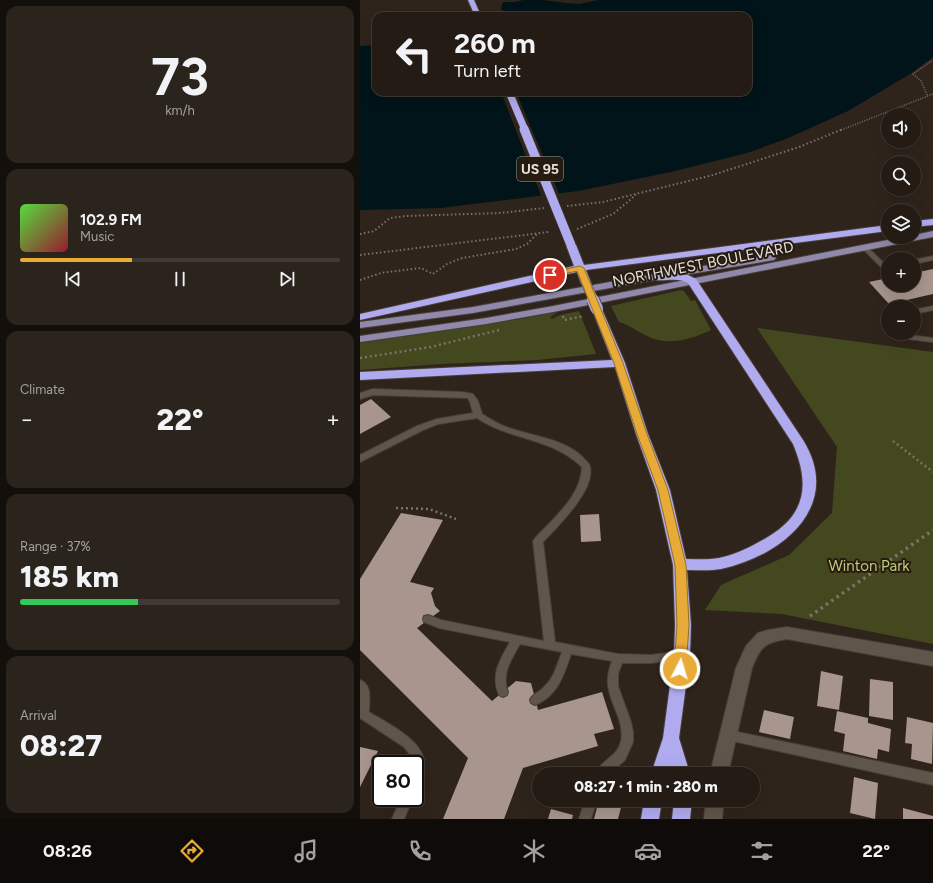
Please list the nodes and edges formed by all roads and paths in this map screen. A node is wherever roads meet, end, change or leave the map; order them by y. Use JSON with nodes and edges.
{"nodes":[{"id":1,"x":472,"y":0,"type":"edge"},
{"id":2,"x":476,"y":12,"type":"edge"},
{"id":3,"x":933,"y":60,"type":"edge"},
{"id":4,"x":933,"y":94,"type":"edge"},
{"id":5,"x":927,"y":95,"type":"junction"},
{"id":6,"x":511,"y":96,"type":"edge"},
{"id":7,"x":638,"y":193,"type":"junction"},
{"id":8,"x":562,"y":206,"type":"dead end"},
{"id":9,"x":546,"y":208,"type":"dead end"},
{"id":10,"x":933,"y":222,"type":"edge"},
{"id":11,"x":921,"y":223,"type":"edge"},
{"id":12,"x":933,"y":225,"type":"edge"},
{"id":13,"x":921,"y":228,"type":"edge"},
{"id":14,"x":577,"y":229,"type":"dead end"},
{"id":15,"x":881,"y":229,"type":"edge"},
{"id":16,"x":549,"y":232,"type":"dead end"},
{"id":17,"x":538,"y":233,"type":"junction"},
{"id":18,"x":360,"y":234,"type":"edge"},
{"id":19,"x":933,"y":234,"type":"edge"},
{"id":20,"x":881,"y":235,"type":"edge"},
{"id":21,"x":864,"y":247,"type":"junction"},
{"id":22,"x":360,"y":255,"type":"edge"},
{"id":23,"x":933,"y":258,"type":"edge"},
{"id":24,"x":921,"y":261,"type":"edge"},
{"id":25,"x":881,"y":264,"type":"edge"},
{"id":26,"x":580,"y":268,"type":"junction"},
{"id":27,"x":654,"y":276,"type":"junction"},
{"id":28,"x":360,"y":280,"type":"edge"},
{"id":29,"x":692,"y":281,"type":"junction"},
{"id":30,"x":933,"y":308,"type":"edge"},
{"id":31,"x":921,"y":311,"type":"edge"},
{"id":32,"x":562,"y":313,"type":"dead end"},
{"id":33,"x":584,"y":316,"type":"dead end"},
{"id":34,"x":360,"y":317,"type":"edge"},
{"id":35,"x":360,"y":326,"type":"edge"},
{"id":36,"x":504,"y":329,"type":"dead end"},
{"id":37,"x":360,"y":339,"type":"edge"},
{"id":38,"x":921,"y":339,"type":"edge"},
{"id":39,"x":933,"y":340,"type":"edge"},
{"id":40,"x":360,"y":358,"type":"edge"},
{"id":41,"x":619,"y":363,"type":"junction"},
{"id":42,"x":360,"y":376,"type":"edge"},
{"id":43,"x":360,"y":396,"type":"edge"},
{"id":44,"x":478,"y":415,"type":"junction"},
{"id":45,"x":893,"y":441,"type":"dead end"},
{"id":46,"x":360,"y":459,"type":"edge"},
{"id":47,"x":933,"y":472,"type":"edge"},
{"id":48,"x":396,"y":508,"type":"dead end"},
{"id":49,"x":456,"y":519,"type":"dead end"},
{"id":50,"x":933,"y":530,"type":"edge"},
{"id":51,"x":680,"y":565,"type":"junction"},
{"id":52,"x":810,"y":616,"type":"dead end"},
{"id":53,"x":428,"y":619,"type":"dead end"},
{"id":54,"x":517,"y":640,"type":"junction"},
{"id":55,"x":550,"y":646,"type":"junction"},
{"id":56,"x":568,"y":649,"type":"junction"},
{"id":57,"x":682,"y":655,"type":"junction"},
{"id":58,"x":618,"y":658,"type":"junction"},
{"id":59,"x":933,"y":660,"type":"edge"},
{"id":60,"x":360,"y":685,"type":"edge"},
{"id":61,"x":503,"y":692,"type":"dead end"},
{"id":62,"x":535,"y":700,"type":"dead end"},
{"id":63,"x":361,"y":712,"type":"edge"},
{"id":64,"x":728,"y":735,"type":"junction"},
{"id":65,"x":671,"y":738,"type":"junction"},
{"id":66,"x":416,"y":755,"type":"edge"},
{"id":67,"x":606,"y":767,"type":"edge"},
{"id":68,"x":662,"y":767,"type":"edge"},
{"id":69,"x":679,"y":767,"type":"edge"},
{"id":70,"x":721,"y":767,"type":"edge"},
{"id":71,"x":933,"y":779,"type":"edge"},
{"id":72,"x":403,"y":807,"type":"edge"},
{"id":73,"x":589,"y":807,"type":"edge"},
{"id":74,"x":652,"y":807,"type":"edge"},
{"id":75,"x":682,"y":807,"type":"edge"},
{"id":76,"x":714,"y":807,"type":"edge"},
{"id":77,"x":398,"y":819,"type":"edge"},
{"id":78,"x":585,"y":819,"type":"edge"},
{"id":79,"x":650,"y":819,"type":"edge"},
{"id":80,"x":681,"y":819,"type":"edge"},
{"id":81,"x":713,"y":819,"type":"edge"}],
"edges":[{"from":1,"to":2,"type":"highway"},
{"from":3,"to":5,"type":"path"},
{"from":4,"to":5,"type":"path"},
{"from":5,"to":7,"type":"path"},
{"from":6,"to":26,"type":"highway","number":"US 95","bridge":true},
{"from":7,"to":8,"type":"path"},
{"from":7,"to":14,"type":"path"},
{"from":9,"to":18,"type":"path"},
{"from":10,"to":11,"type":"highway"},
{"from":12,"to":13,"type":"main road"},
{"from":15,"to":26,"type":"highway"},
{"from":16,"to":17,"type":"path"},
{"from":17,"to":22,"type":"path"},
{"from":17,"to":28,"type":"path"},
{"from":19,"to":21,"type":"main road","name":"NORTHWEST BOULEVARD"},
{"from":20,"to":27,"type":"main road","name":"NORTHWEST BOULEVARD"},
{"from":21,"to":25,"type":"lane"},
{"from":21,"to":29,"type":"main road","name":"NORTHWEST BOULEVARD"},
{"from":23,"to":24,"type":"lane"},
{"from":26,"to":34,"type":"highway"},
{"from":26,"to":41,"type":"highway","number":"US 95","bridge":true},
{"from":27,"to":29,"type":"highway"},
{"from":27,"to":35,"type":"main road","name":"NORTHWEST BOULEVARD"},
{"from":29,"to":37,"type":"main road","name":"NORTHWEST BOULEVARD"},
{"from":29,"to":51,"type":"highway"},
{"from":30,"to":31,"type":"lane"},
{"from":32,"to":33,"type":"path"},
{"from":36,"to":40,"type":"path"},
{"from":38,"to":39,"type":"lane"},
{"from":41,"to":42,"type":"highway"},
{"from":41,"to":51,"type":"highway","number":"US 95"},
{"from":43,"to":44,"type":"lane"},
{"from":44,"to":46,"type":"lane"},
{"from":44,"to":55,"type":"lane"},
{"from":45,"to":47,"type":"path"},
{"from":48,"to":49,"type":"path"},
{"from":50,"to":52,"type":"path"},
{"from":51,"to":57,"type":"highway","number":"US 95"},
{"from":53,"to":54,"type":"lane"},
{"from":54,"to":55,"type":"lane"},
{"from":54,"to":61,"type":"lane"},
{"from":55,"to":56,"type":"lane"},
{"from":56,"to":58,"type":"lane"},
{"from":56,"to":62,"type":"lane"},
{"from":57,"to":58,"type":"lane"},
{"from":57,"to":65,"type":"highway","number":"US 95"},
{"from":58,"to":67,"type":"lane"},
{"from":59,"to":64,"type":"street"},
{"from":60,"to":63,"type":"lane"},
{"from":63,"to":66,"type":"lane"},
{"from":64,"to":70,"type":"street"},
{"from":64,"to":71,"type":"lane"},
{"from":65,"to":68,"type":"highway","number":"US 95"},
{"from":65,"to":69,"type":"highway","number":"US 95"},
{"from":72,"to":77,"type":"lane"},
{"from":73,"to":78,"type":"lane"},
{"from":74,"to":79,"type":"highway"},
{"from":75,"to":80,"type":"highway"},
{"from":76,"to":81,"type":"street"}]}
